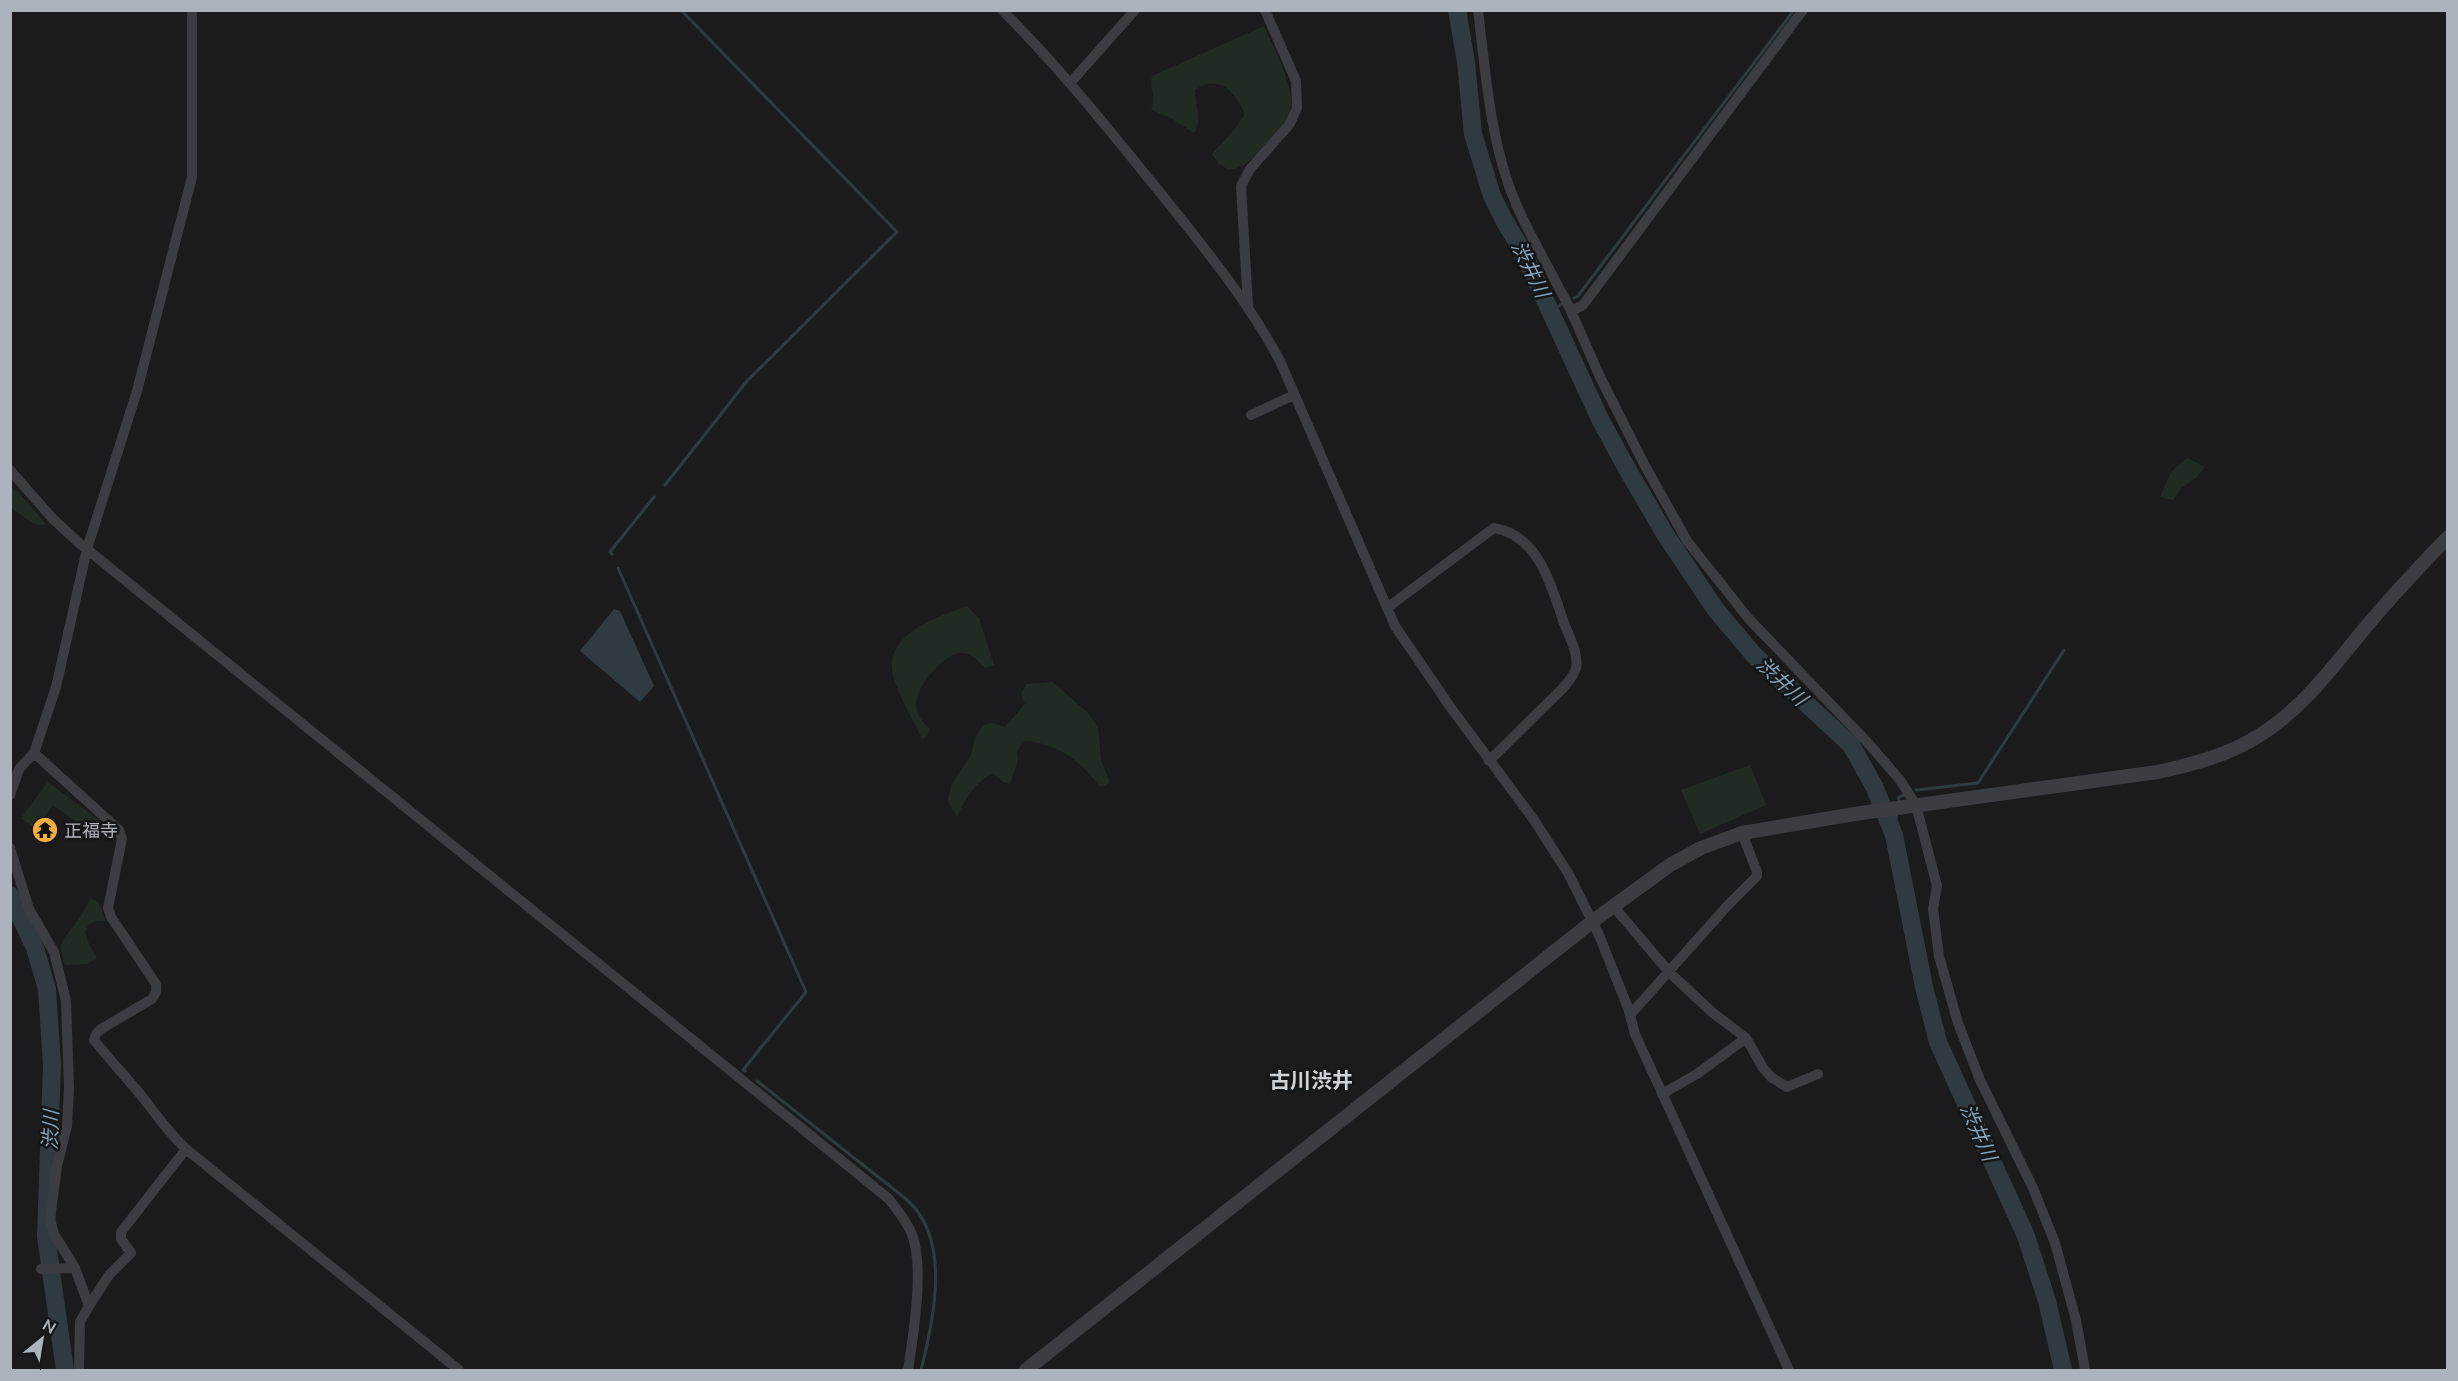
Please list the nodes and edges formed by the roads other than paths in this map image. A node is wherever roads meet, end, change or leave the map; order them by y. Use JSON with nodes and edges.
{"nodes":[{"id":1,"x":192,"y":10,"type":"edge"},
{"id":2,"x":1002,"y":10,"type":"edge"},
{"id":3,"x":1135,"y":10,"type":"edge"},
{"id":4,"x":1265,"y":10,"type":"edge"},
{"id":5,"x":1478,"y":10,"type":"edge"},
{"id":6,"x":1803,"y":10,"type":"edge"},
{"id":7,"x":1071,"y":82,"type":"junction"},
{"id":8,"x":1248,"y":306,"type":"junction"},
{"id":9,"x":1571,"y":310,"type":"junction"},
{"id":10,"x":1293,"y":395,"type":"junction"},
{"id":11,"x":1251,"y":415,"type":"dead end"},
{"id":12,"x":10,"y":470,"type":"edge"},
{"id":13,"x":2448,"y":537,"type":"edge"},
{"id":14,"x":87,"y":549,"type":"junction"},
{"id":15,"x":1387,"y":608,"type":"junction"},
{"id":16,"x":34,"y":753,"type":"junction"},
{"id":17,"x":1489,"y":761,"type":"junction"},
{"id":18,"x":10,"y":795,"type":"edge"},
{"id":19,"x":1913,"y":806,"type":"junction"},
{"id":20,"x":1742,"y":833,"type":"junction"},
{"id":21,"x":10,"y":848,"type":"edge"},
{"id":22,"x":1614,"y":907,"type":"junction"},
{"id":23,"x":1593,"y":921,"type":"junction"},
{"id":24,"x":1668,"y":971,"type":"junction"},
{"id":25,"x":1630,"y":1015,"type":"junction"},
{"id":26,"x":1746,"y":1038,"type":"junction"},
{"id":27,"x":1818,"y":1074,"type":"dead end"},
{"id":28,"x":1662,"y":1094,"type":"junction"},
{"id":29,"x":186,"y":1149,"type":"junction"},
{"id":30,"x":75,"y":1268,"type":"junction"},
{"id":31,"x":41,"y":1269,"type":"dead end"},
{"id":32,"x":89,"y":1306,"type":"junction"},
{"id":33,"x":79,"y":1371,"type":"edge"},
{"id":34,"x":459,"y":1371,"type":"edge"},
{"id":35,"x":908,"y":1371,"type":"edge"},
{"id":36,"x":1026,"y":1371,"type":"edge"},
{"id":37,"x":1789,"y":1371,"type":"edge"},
{"id":38,"x":2085,"y":1371,"type":"edge"}],
"edges":[{"from":1,"to":14,"type":"street"},
{"from":2,"to":7,"type":"street"},
{"from":3,"to":7,"type":"street"},
{"from":4,"to":8,"type":"street"},
{"from":5,"to":9,"type":"street"},
{"from":6,"to":9,"type":"street"},
{"from":7,"to":8,"type":"street"},
{"from":8,"to":10,"type":"street"},
{"from":9,"to":19,"type":"street"},
{"from":10,"to":11,"type":"street"},
{"from":10,"to":15,"type":"street"},
{"from":12,"to":14,"type":"street"},
{"from":13,"to":19,"type":"street"},
{"from":14,"to":16,"type":"street"},
{"from":14,"to":35,"type":"street"},
{"from":15,"to":17,"type":"street"},
{"from":15,"to":17,"type":"street"},
{"from":16,"to":18,"type":"street"},
{"from":16,"to":29,"type":"street"},
{"from":17,"to":23,"type":"street"},
{"from":19,"to":20,"type":"street"},
{"from":19,"to":38,"type":"street"},
{"from":20,"to":22,"type":"street"},
{"from":20,"to":24,"type":"street"},
{"from":21,"to":30,"type":"street"},
{"from":22,"to":23,"type":"street"},
{"from":22,"to":24,"type":"street"},
{"from":23,"to":25,"type":"street"},
{"from":23,"to":36,"type":"street"},
{"from":24,"to":25,"type":"street"},
{"from":24,"to":26,"type":"street"},
{"from":25,"to":28,"type":"street"},
{"from":26,"to":27,"type":"street"},
{"from":26,"to":28,"type":"street"},
{"from":28,"to":37,"type":"street"},
{"from":29,"to":32,"type":"street"},
{"from":29,"to":34,"type":"street"},
{"from":30,"to":31,"type":"street"},
{"from":30,"to":32,"type":"street"},
{"from":32,"to":33,"type":"street"}]}
